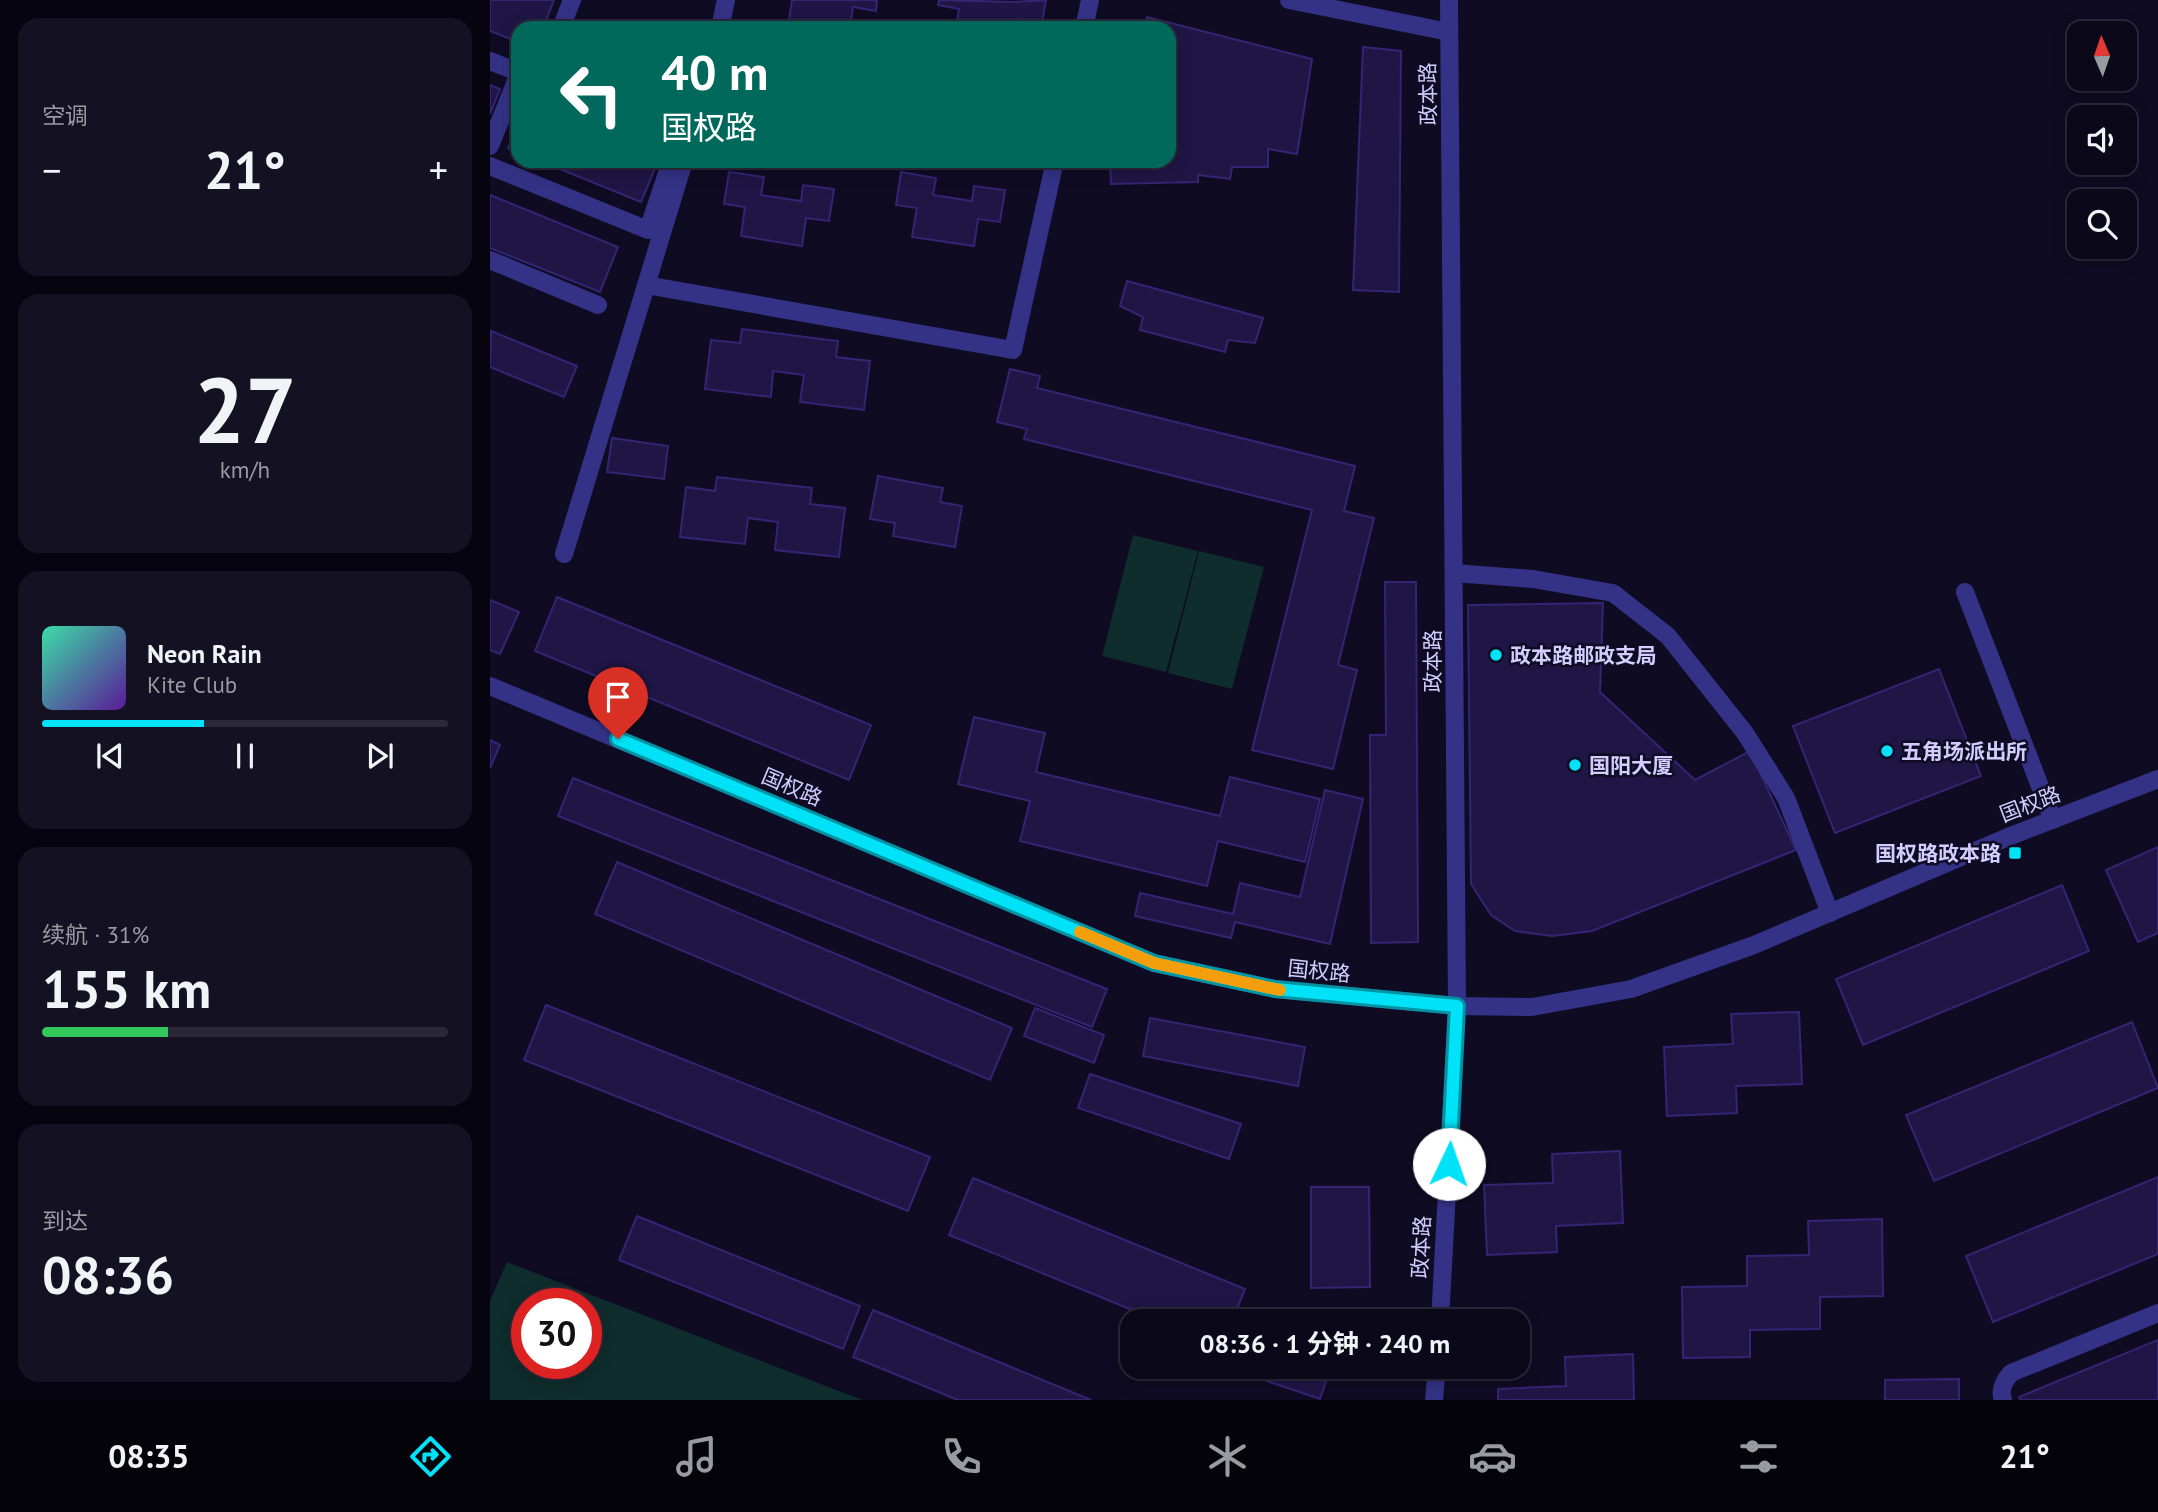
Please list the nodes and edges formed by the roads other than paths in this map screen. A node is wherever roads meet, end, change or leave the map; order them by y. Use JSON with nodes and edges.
{"nodes":[{"id":1,"x":572,"y":0,"type":"edge"},
{"id":2,"x":726,"y":0,"type":"edge"},
{"id":3,"x":1090,"y":0,"type":"edge"},
{"id":4,"x":1289,"y":0,"type":"edge"},
{"id":5,"x":1449,"y":0,"type":"edge"},
{"id":6,"x":564,"y":21,"type":"edge"},
{"id":7,"x":722,"y":21,"type":"edge"},
{"id":8,"x":1086,"y":21,"type":"edge"},
{"id":9,"x":1449,"y":32,"type":"junction"},
{"id":10,"x":490,"y":61,"type":"edge"},
{"id":11,"x":511,"y":71,"type":"edge"},
{"id":12,"x":511,"y":92,"type":"edge"},
{"id":13,"x":490,"y":146,"type":"edge"},
{"id":14,"x":490,"y":166,"type":"edge"},
{"id":15,"x":669,"y":168,"type":"edge"},
{"id":16,"x":682,"y":168,"type":"edge"},
{"id":17,"x":1049,"y":168,"type":"edge"},
{"id":18,"x":490,"y":260,"type":"edge"},
{"id":19,"x":646,"y":285,"type":"junction"},
{"id":20,"x":598,"y":305,"type":"dead end"},
{"id":21,"x":564,"y":554,"type":"dead end"},
{"id":22,"x":1454,"y":573,"type":"junction"},
{"id":23,"x":1965,"y":592,"type":"dead end"},
{"id":24,"x":490,"y":686,"type":"edge"},
{"id":25,"x":2158,"y":779,"type":"edge"},
{"id":26,"x":2053,"y":820,"type":"junction"},
{"id":27,"x":1830,"y":913,"type":"junction"},
{"id":28,"x":1457,"y":1006,"type":"junction"},
{"id":29,"x":1441,"y":1309,"type":"edge"},
{"id":30,"x":2158,"y":1313,"type":"edge"},
{"id":31,"x":1436,"y":1379,"type":"edge"},
{"id":32,"x":1434,"y":1400,"type":"edge"},
{"id":33,"x":2003,"y":1400,"type":"edge"}],
"edges":[{"from":1,"to":6,"type":"street"},
{"from":2,"to":7,"type":"street"},
{"from":3,"to":8,"type":"street"},
{"from":4,"to":9,"type":"street"},
{"from":5,"to":9,"type":"street","name":"政本路"},
{"from":9,"to":22,"type":"street","name":"政本路"},
{"from":10,"to":11,"type":"street"},
{"from":12,"to":13,"type":"street"},
{"from":14,"to":15,"type":"street"},
{"from":16,"to":19,"type":"street"},
{"from":17,"to":19,"type":"street"},
{"from":18,"to":20,"type":"street"},
{"from":19,"to":21,"type":"street"},
{"from":22,"to":27,"type":"street"},
{"from":22,"to":28,"type":"street","name":"政本路"},
{"from":23,"to":26,"type":"street"},
{"from":24,"to":28,"type":"street","name":"国权路"},
{"from":25,"to":26,"type":"street","name":"国权路"},
{"from":26,"to":27,"type":"street","name":"国权路"},
{"from":27,"to":28,"type":"street","name":"国权路"},
{"from":28,"to":29,"type":"street","name":"政本路"},
{"from":30,"to":33,"type":"street"},
{"from":31,"to":32,"type":"street"}]}
